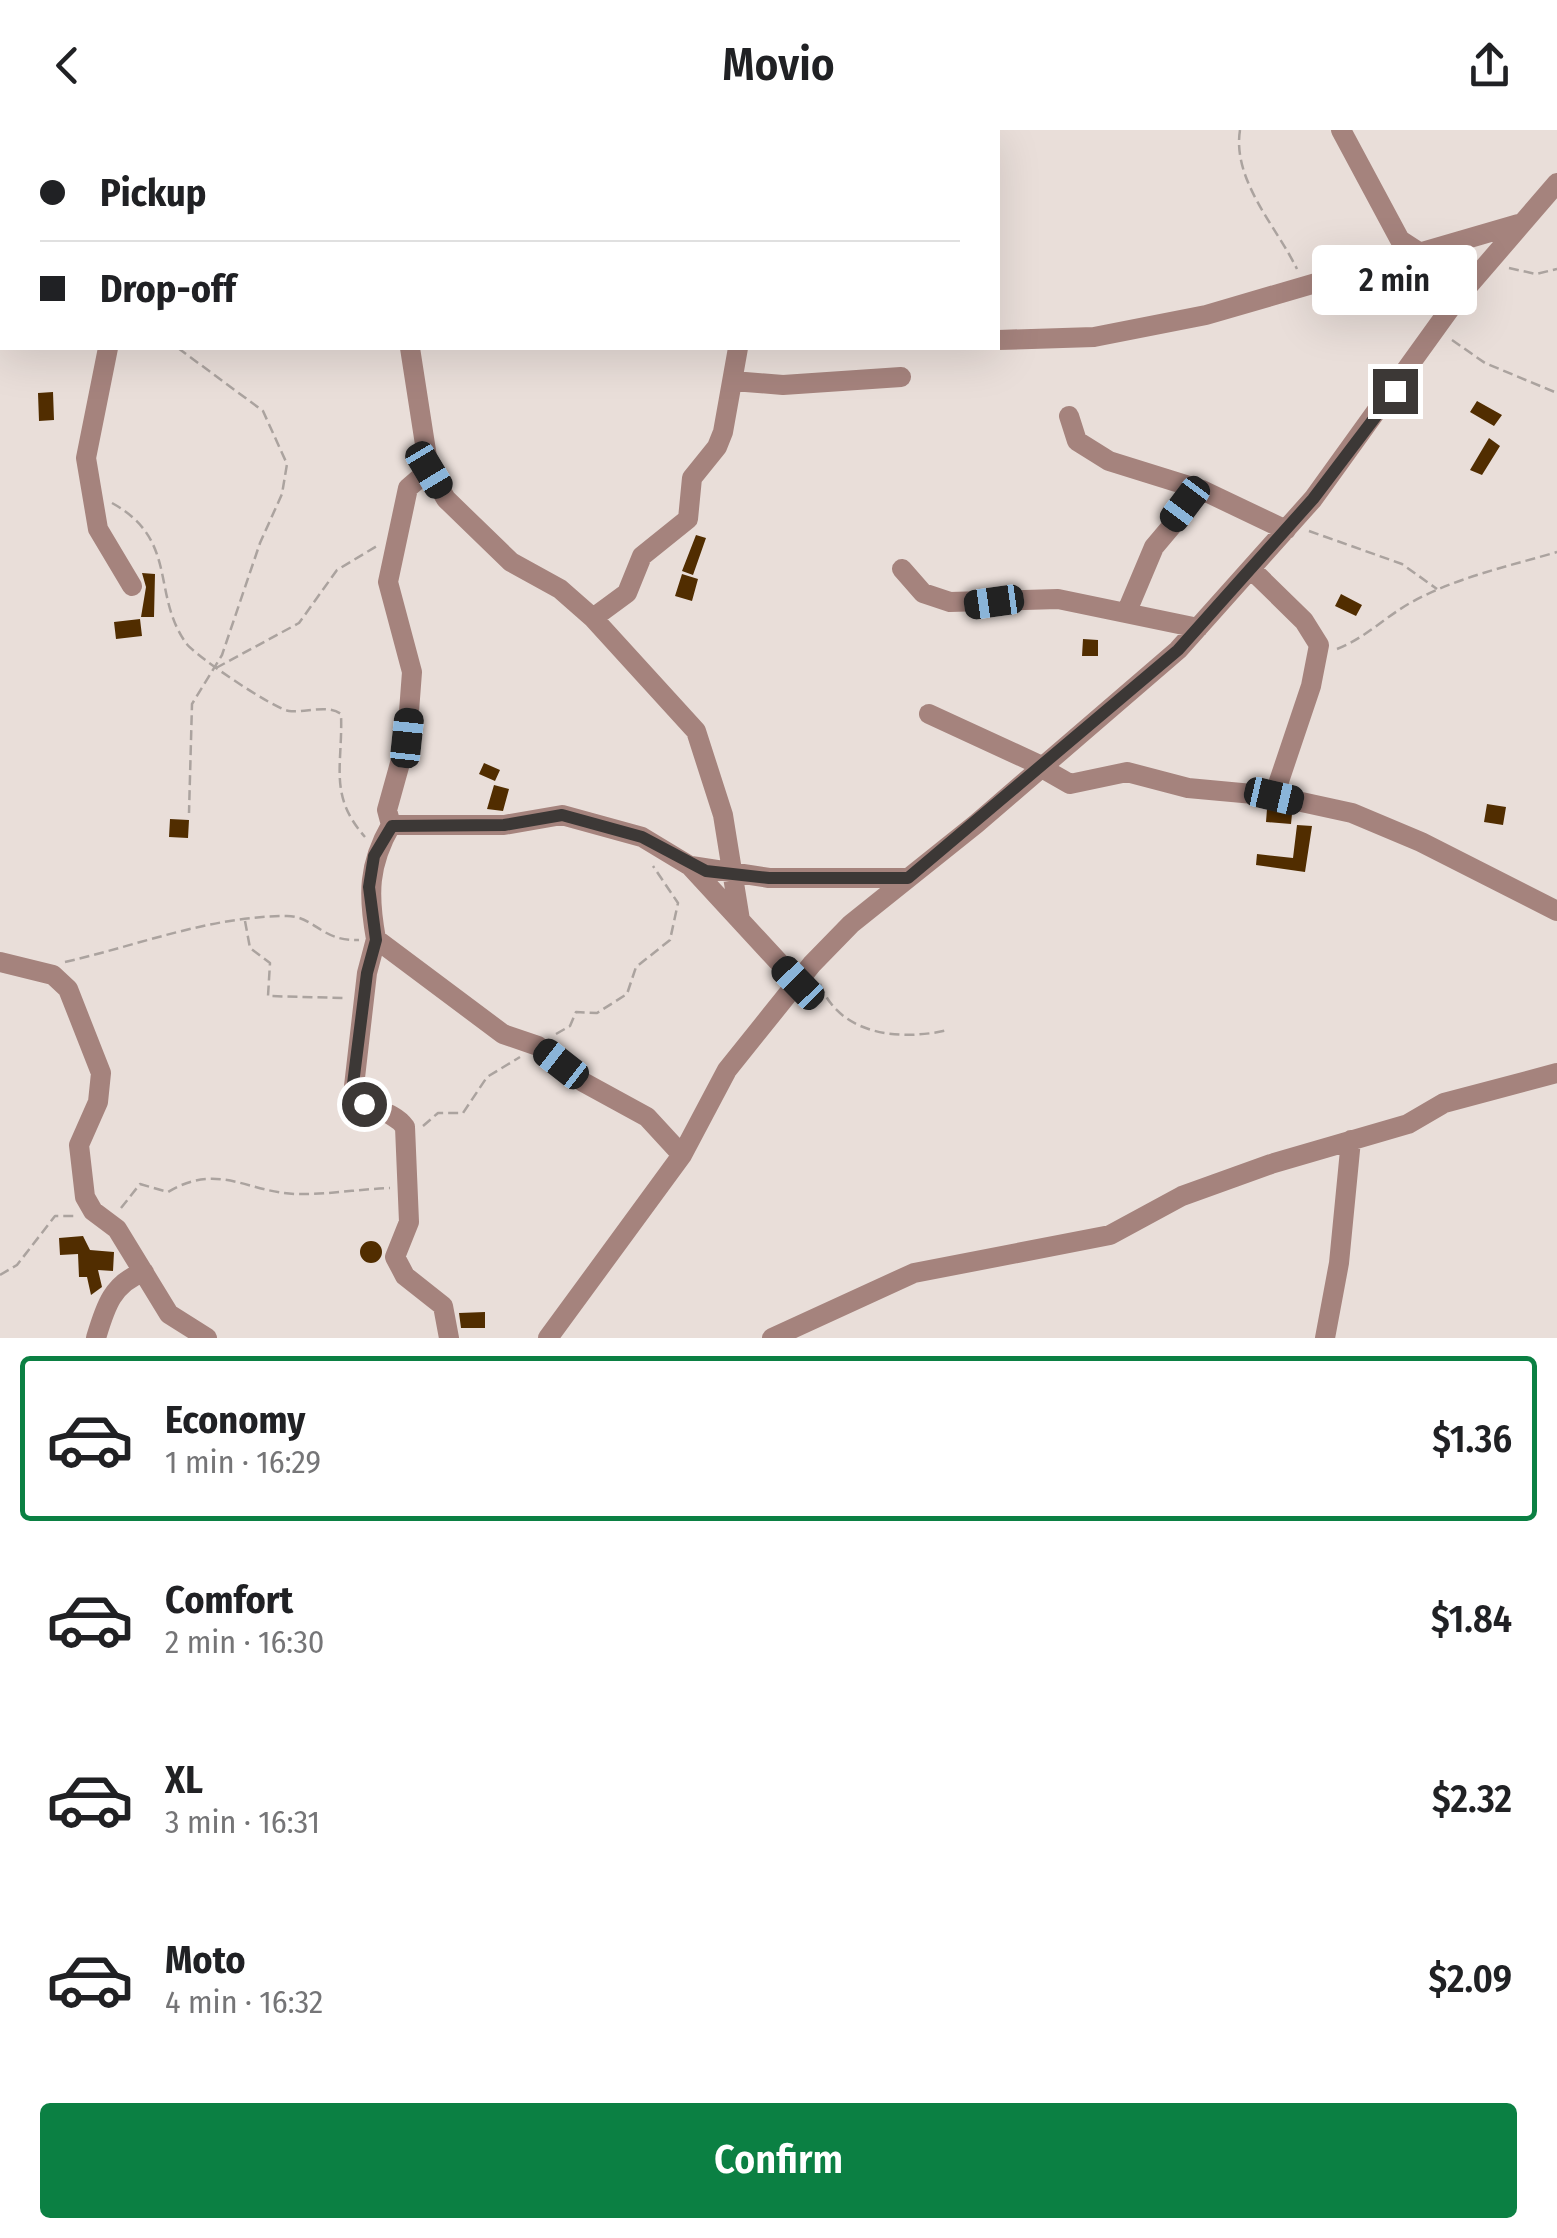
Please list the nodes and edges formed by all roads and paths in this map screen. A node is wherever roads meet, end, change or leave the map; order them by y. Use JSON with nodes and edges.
{"nodes":[{"id":1,"x":1240,"y":130,"type":"edge"},
{"id":2,"x":1342,"y":130,"type":"edge"},
{"id":3,"x":1557,"y":183,"type":"edge"},
{"id":4,"x":1557,"y":207,"type":"edge"},
{"id":5,"x":1522,"y":219,"type":"junction"},
{"id":6,"x":1420,"y":252,"type":"junction"},
{"id":7,"x":1490,"y":260,"type":"junction"},
{"id":8,"x":1557,"y":269,"type":"edge"},
{"id":9,"x":1306,"y":288,"type":"junction"},
{"id":10,"x":1438,"y":327,"type":"junction"},
{"id":11,"x":1000,"y":340,"type":"edge"},
{"id":12,"x":108,"y":350,"type":"edge"},
{"id":13,"x":181,"y":350,"type":"edge"},
{"id":14,"x":410,"y":350,"type":"edge"},
{"id":15,"x":738,"y":350,"type":"edge"},
{"id":16,"x":901,"y":377,"type":"dead end"},
{"id":17,"x":733,"y":381,"type":"junction"},
{"id":18,"x":1557,"y":394,"type":"edge"},
{"id":19,"x":1069,"y":416,"type":"dead end"},
{"id":20,"x":429,"y":470,"type":"junction"},
{"id":21,"x":1202,"y":490,"type":"junction"},
{"id":22,"x":94,"y":492,"type":"junction"},
{"id":23,"x":1290,"y":526,"type":"junction"},
{"id":24,"x":398,"y":529,"type":"junction"},
{"id":25,"x":1557,"y":552,"type":"edge"},
{"id":26,"x":902,"y":569,"type":"dead end"},
{"id":27,"x":1252,"y":570,"type":"junction"},
{"id":28,"x":132,"y":586,"type":"dead end"},
{"id":29,"x":1438,"y":590,"type":"junction"},
{"id":30,"x":1127,"y":610,"type":"junction"},
{"id":31,"x":592,"y":618,"type":"junction"},
{"id":32,"x":1198,"y":628,"type":"junction"},
{"id":33,"x":1320,"y":653,"type":"junction"},
{"id":34,"x":215,"y":668,"type":"junction"},
{"id":35,"x":929,"y":714,"type":"dead end"},
{"id":36,"x":1043,"y":767,"type":"junction"},
{"id":37,"x":1274,"y":796,"type":"junction"},
{"id":38,"x":188,"y":813,"type":"dead end"},
{"id":39,"x":392,"y":826,"type":"junction"},
{"id":40,"x":642,"y":837,"type":"junction"},
{"id":41,"x":374,"y":856,"type":"junction"},
{"id":42,"x":690,"y":866,"type":"junction"},
{"id":43,"x":736,"y":874,"type":"junction"},
{"id":44,"x":908,"y":878,"type":"junction"},
{"id":45,"x":1557,"y":911,"type":"edge"},
{"id":46,"x":244,"y":920,"type":"junction"},
{"id":47,"x":740,"y":920,"type":"junction"},
{"id":48,"x":376,"y":940,"type":"junction"},
{"id":49,"x":0,"y":962,"type":"edge"},
{"id":50,"x":812,"y":964,"type":"junction"},
{"id":51,"x":45,"y":972,"type":"junction"},
{"id":52,"x":798,"y":983,"type":"junction"},
{"id":53,"x":366,"y":1000,"type":"junction"},
{"id":54,"x":948,"y":1030,"type":"dead end"},
{"id":55,"x":538,"y":1046,"type":"junction"},
{"id":56,"x":1557,"y":1074,"type":"edge"},
{"id":57,"x":1351,"y":1140,"type":"junction"},
{"id":58,"x":408,"y":1151,"type":"junction"},
{"id":59,"x":682,"y":1155,"type":"junction"},
{"id":60,"x":406,"y":1188,"type":"junction"},
{"id":61,"x":110,"y":1222,"type":"junction"},
{"id":62,"x":144,"y":1272,"type":"junction"},
{"id":63,"x":0,"y":1275,"type":"edge"},
{"id":64,"x":96,"y":1338,"type":"edge"},
{"id":65,"x":207,"y":1338,"type":"edge"},
{"id":66,"x":449,"y":1338,"type":"edge"},
{"id":67,"x":548,"y":1338,"type":"edge"},
{"id":68,"x":772,"y":1338,"type":"edge"},
{"id":69,"x":1325,"y":1338,"type":"edge"}],
"edges":[{"from":1,"to":9,"type":"path"},
{"from":2,"to":6,"type":"street"},
{"from":3,"to":5,"type":"street"},
{"from":4,"to":5,"type":"street"},
{"from":5,"to":6,"type":"street"},
{"from":5,"to":7,"type":"street"},
{"from":6,"to":9,"type":"street"},
{"from":7,"to":8,"type":"path"},
{"from":7,"to":10,"type":"street"},
{"from":9,"to":11,"type":"street"},
{"from":10,"to":18,"type":"path"},
{"from":10,"to":23,"type":"street"},
{"from":12,"to":22,"type":"street"},
{"from":13,"to":34,"type":"path"},
{"from":14,"to":20,"type":"street"},
{"from":15,"to":17,"type":"street"},
{"from":16,"to":17,"type":"street"},
{"from":17,"to":31,"type":"street"},
{"from":19,"to":21,"type":"street"},
{"from":20,"to":24,"type":"street"},
{"from":20,"to":31,"type":"street"},
{"from":21,"to":23,"type":"street"},
{"from":21,"to":30,"type":"street"},
{"from":22,"to":28,"type":"street"},
{"from":22,"to":34,"type":"path"},
{"from":23,"to":27,"type":"street"},
{"from":23,"to":29,"type":"path"},
{"from":24,"to":34,"type":"path"},
{"from":24,"to":39,"type":"street"},
{"from":25,"to":29,"type":"path"},
{"from":26,"to":30,"type":"street"},
{"from":27,"to":32,"type":"street"},
{"from":27,"to":33,"type":"street"},
{"from":29,"to":33,"type":"path"},
{"from":30,"to":32,"type":"street"},
{"from":31,"to":43,"type":"street"},
{"from":32,"to":36,"type":"street"},
{"from":33,"to":37,"type":"street"},
{"from":34,"to":38,"type":"path"},
{"from":34,"to":41,"type":"path"},
{"from":35,"to":36,"type":"street"},
{"from":36,"to":37,"type":"street"},
{"from":36,"to":44,"type":"street"},
{"from":37,"to":45,"type":"street"},
{"from":39,"to":40,"type":"street"},
{"from":39,"to":41,"type":"street"},
{"from":40,"to":42,"type":"street"},
{"from":40,"to":55,"type":"path"},
{"from":41,"to":48,"type":"street"},
{"from":42,"to":43,"type":"street"},
{"from":42,"to":47,"type":"street"},
{"from":43,"to":44,"type":"street"},
{"from":43,"to":47,"type":"street"},
{"from":44,"to":50,"type":"street"},
{"from":46,"to":48,"type":"path"},
{"from":46,"to":51,"type":"path"},
{"from":46,"to":53,"type":"path"},
{"from":47,"to":52,"type":"street"},
{"from":48,"to":53,"type":"street"},
{"from":48,"to":55,"type":"street"},
{"from":49,"to":51,"type":"street"},
{"from":50,"to":52,"type":"street"},
{"from":50,"to":54,"type":"path"},
{"from":51,"to":61,"type":"street"},
{"from":52,"to":59,"type":"street"},
{"from":53,"to":58,"type":"street"},
{"from":55,"to":58,"type":"path"},
{"from":55,"to":59,"type":"street"},
{"from":56,"to":57,"type":"street"},
{"from":57,"to":68,"type":"street"},
{"from":57,"to":69,"type":"street"},
{"from":58,"to":60,"type":"street"},
{"from":59,"to":67,"type":"street"},
{"from":60,"to":61,"type":"path"},
{"from":60,"to":66,"type":"street"},
{"from":61,"to":62,"type":"street"},
{"from":61,"to":63,"type":"path"},
{"from":62,"to":64,"type":"street"},
{"from":62,"to":65,"type":"street"}]}
